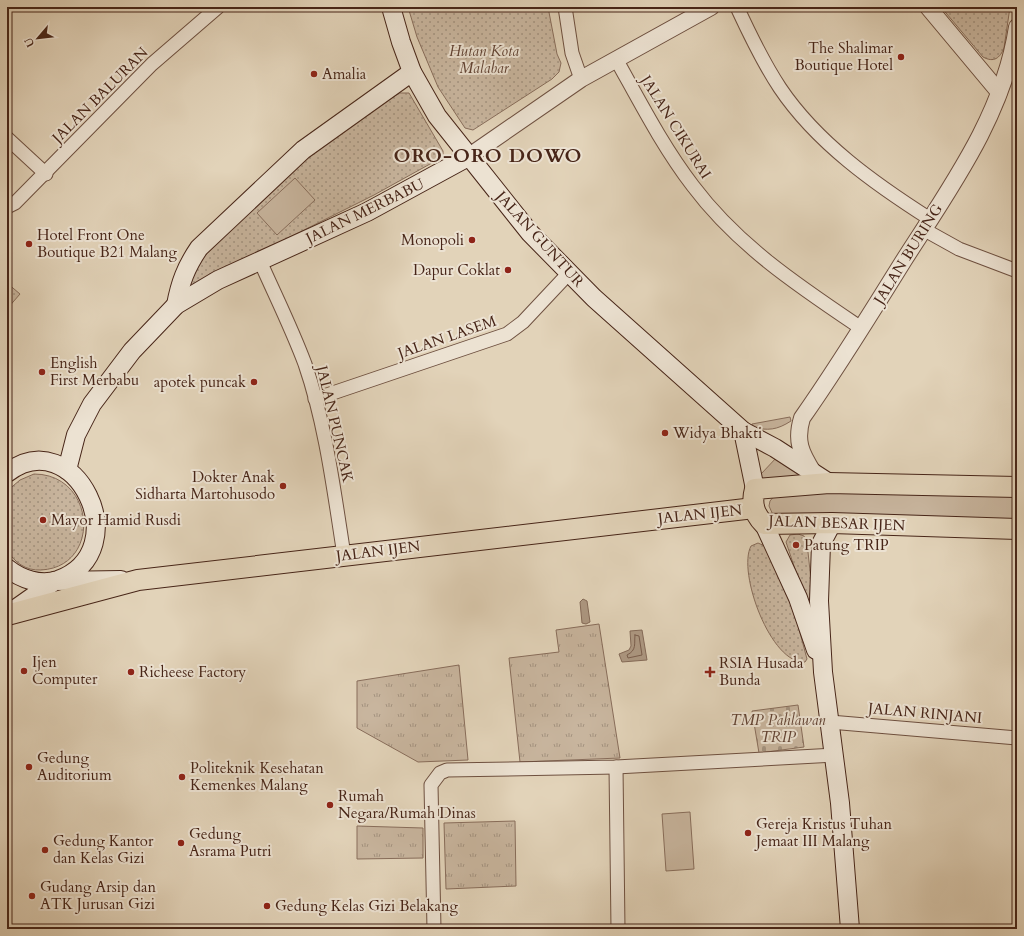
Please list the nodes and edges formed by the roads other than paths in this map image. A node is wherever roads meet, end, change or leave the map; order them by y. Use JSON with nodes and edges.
{"nodes":[{"id":1,"x":218,"y":7,"type":"edge"},
{"id":2,"x":391,"y":7,"type":"edge"},
{"id":3,"x":565,"y":7,"type":"edge"},
{"id":4,"x":711,"y":7,"type":"edge"},
{"id":5,"x":737,"y":7,"type":"edge"},
{"id":6,"x":928,"y":7,"type":"edge"},
{"id":7,"x":1017,"y":27,"type":"edge"},
{"id":8,"x":616,"y":59,"type":"junction"},
{"id":9,"x":412,"y":72,"type":"junction"},
{"id":10,"x":581,"y":79,"type":"junction"},
{"id":11,"x":1000,"y":92,"type":"junction"},
{"id":12,"x":7,"y":138,"type":"edge"},
{"id":13,"x":468,"y":157,"type":"junction"},
{"id":14,"x":46,"y":174,"type":"junction"},
{"id":15,"x":7,"y":207,"type":"edge"},
{"id":16,"x":927,"y":224,"type":"junction"},
{"id":17,"x":260,"y":261,"type":"junction"},
{"id":18,"x":1017,"y":272,"type":"edge"},
{"id":19,"x":569,"y":273,"type":"junction"},
{"id":20,"x":176,"y":305,"type":"junction"},
{"id":21,"x":861,"y":328,"type":"junction"},
{"id":22,"x":315,"y":399,"type":"junction"},
{"id":23,"x":743,"y":431,"type":"junction"},
{"id":24,"x":67,"y":470,"type":"junction"},
{"id":25,"x":7,"y":473,"type":"edge"},
{"id":26,"x":821,"y":478,"type":"junction"},
{"id":27,"x":1017,"y":487,"type":"edge"},
{"id":28,"x":758,"y":507,"type":"junction"},
{"id":29,"x":832,"y":523,"type":"junction"},
{"id":30,"x":1017,"y":529,"type":"edge"},
{"id":31,"x":344,"y":555,"type":"junction"},
{"id":32,"x":7,"y":568,"type":"edge"},
{"id":33,"x":138,"y":580,"type":"junction"},
{"id":34,"x":55,"y":581,"type":"junction"},
{"id":35,"x":7,"y":615,"type":"edge"},
{"id":36,"x":823,"y":672,"type":"junction"},
{"id":37,"x":830,"y":722,"type":"junction"},
{"id":38,"x":1017,"y":738,"type":"edge"},
{"id":39,"x":834,"y":755,"type":"junction"},
{"id":40,"x":616,"y":767,"type":"junction"},
{"id":41,"x":434,"y":929,"type":"edge"},
{"id":42,"x":618,"y":929,"type":"edge"},
{"id":43,"x":850,"y":929,"type":"edge"}],
"edges":[{"from":1,"to":14,"type":"street","name":"JALAN BALURAN"},
{"from":2,"to":9,"type":"main road","name":"JALAN GUNTUR"},
{"from":3,"to":10,"type":"street"},
{"from":4,"to":8,"type":"street","name":"JALAN MERBABU"},
{"from":5,"to":16,"type":"street"},
{"from":6,"to":11,"type":"street"},
{"from":7,"to":11,"type":"street","name":"JALAN BURING"},
{"from":8,"to":10,"type":"street","name":"JALAN MERBABU"},
{"from":8,"to":21,"type":"street","name":"JALAN CIKURAI"},
{"from":9,"to":13,"type":"main road","name":"JALAN GUNTUR"},
{"from":9,"to":20,"type":"main road"},
{"from":10,"to":13,"type":"street","name":"JALAN MERBABU"},
{"from":11,"to":16,"type":"street","name":"JALAN BURING"},
{"from":12,"to":14,"type":"street"},
{"from":13,"to":17,"type":"main road","name":"JALAN MERBABU"},
{"from":13,"to":19,"type":"main road","name":"JALAN GUNTUR"},
{"from":14,"to":15,"type":"street","name":"JALAN BALURAN"},
{"from":16,"to":18,"type":"street"},
{"from":16,"to":21,"type":"street","name":"JALAN BURING"},
{"from":17,"to":20,"type":"main road","name":"JALAN MERBABU"},
{"from":17,"to":22,"type":"street","name":"JALAN PUNCAK"},
{"from":19,"to":22,"type":"street","name":"JALAN LASEM"},
{"from":19,"to":23,"type":"main road","name":"JALAN GUNTUR"},
{"from":20,"to":24,"type":"main road","name":"JALAN MERBABU"},
{"from":21,"to":26,"type":"street","name":"JALAN BURING"},
{"from":22,"to":31,"type":"street","name":"JALAN PUNCAK"},
{"from":23,"to":26,"type":"main road","name":"JALAN GUNTUR"},
{"from":23,"to":28,"type":"main road"},
{"from":24,"to":25,"type":"main road"},
{"from":24,"to":34,"type":"main road"},
{"from":26,"to":27,"type":"main road"},
{"from":26,"to":28,"type":"main road"},
{"from":28,"to":29,"type":"main road","name":"JALAN BESAR IJEN"},
{"from":28,"to":31,"type":"main road","name":"JALAN IJEN"},
{"from":28,"to":36,"type":"main road"},
{"from":29,"to":30,"type":"main road","name":"JALAN BESAR IJEN"},
{"from":29,"to":36,"type":"main road"},
{"from":31,"to":33,"type":"main road","name":"JALAN IJEN"},
{"from":32,"to":34,"type":"main road"},
{"from":33,"to":34,"type":"main road"},
{"from":33,"to":35,"type":"main road","name":"JALAN IJEN"},
{"from":34,"to":35,"type":"main road"},
{"from":36,"to":37,"type":"main road"},
{"from":37,"to":38,"type":"street","name":"JALAN RINJANI"},
{"from":37,"to":39,"type":"main road"},
{"from":39,"to":40,"type":"street"},
{"from":39,"to":43,"type":"main road"},
{"from":40,"to":41,"type":"street"},
{"from":40,"to":42,"type":"street"}]}
